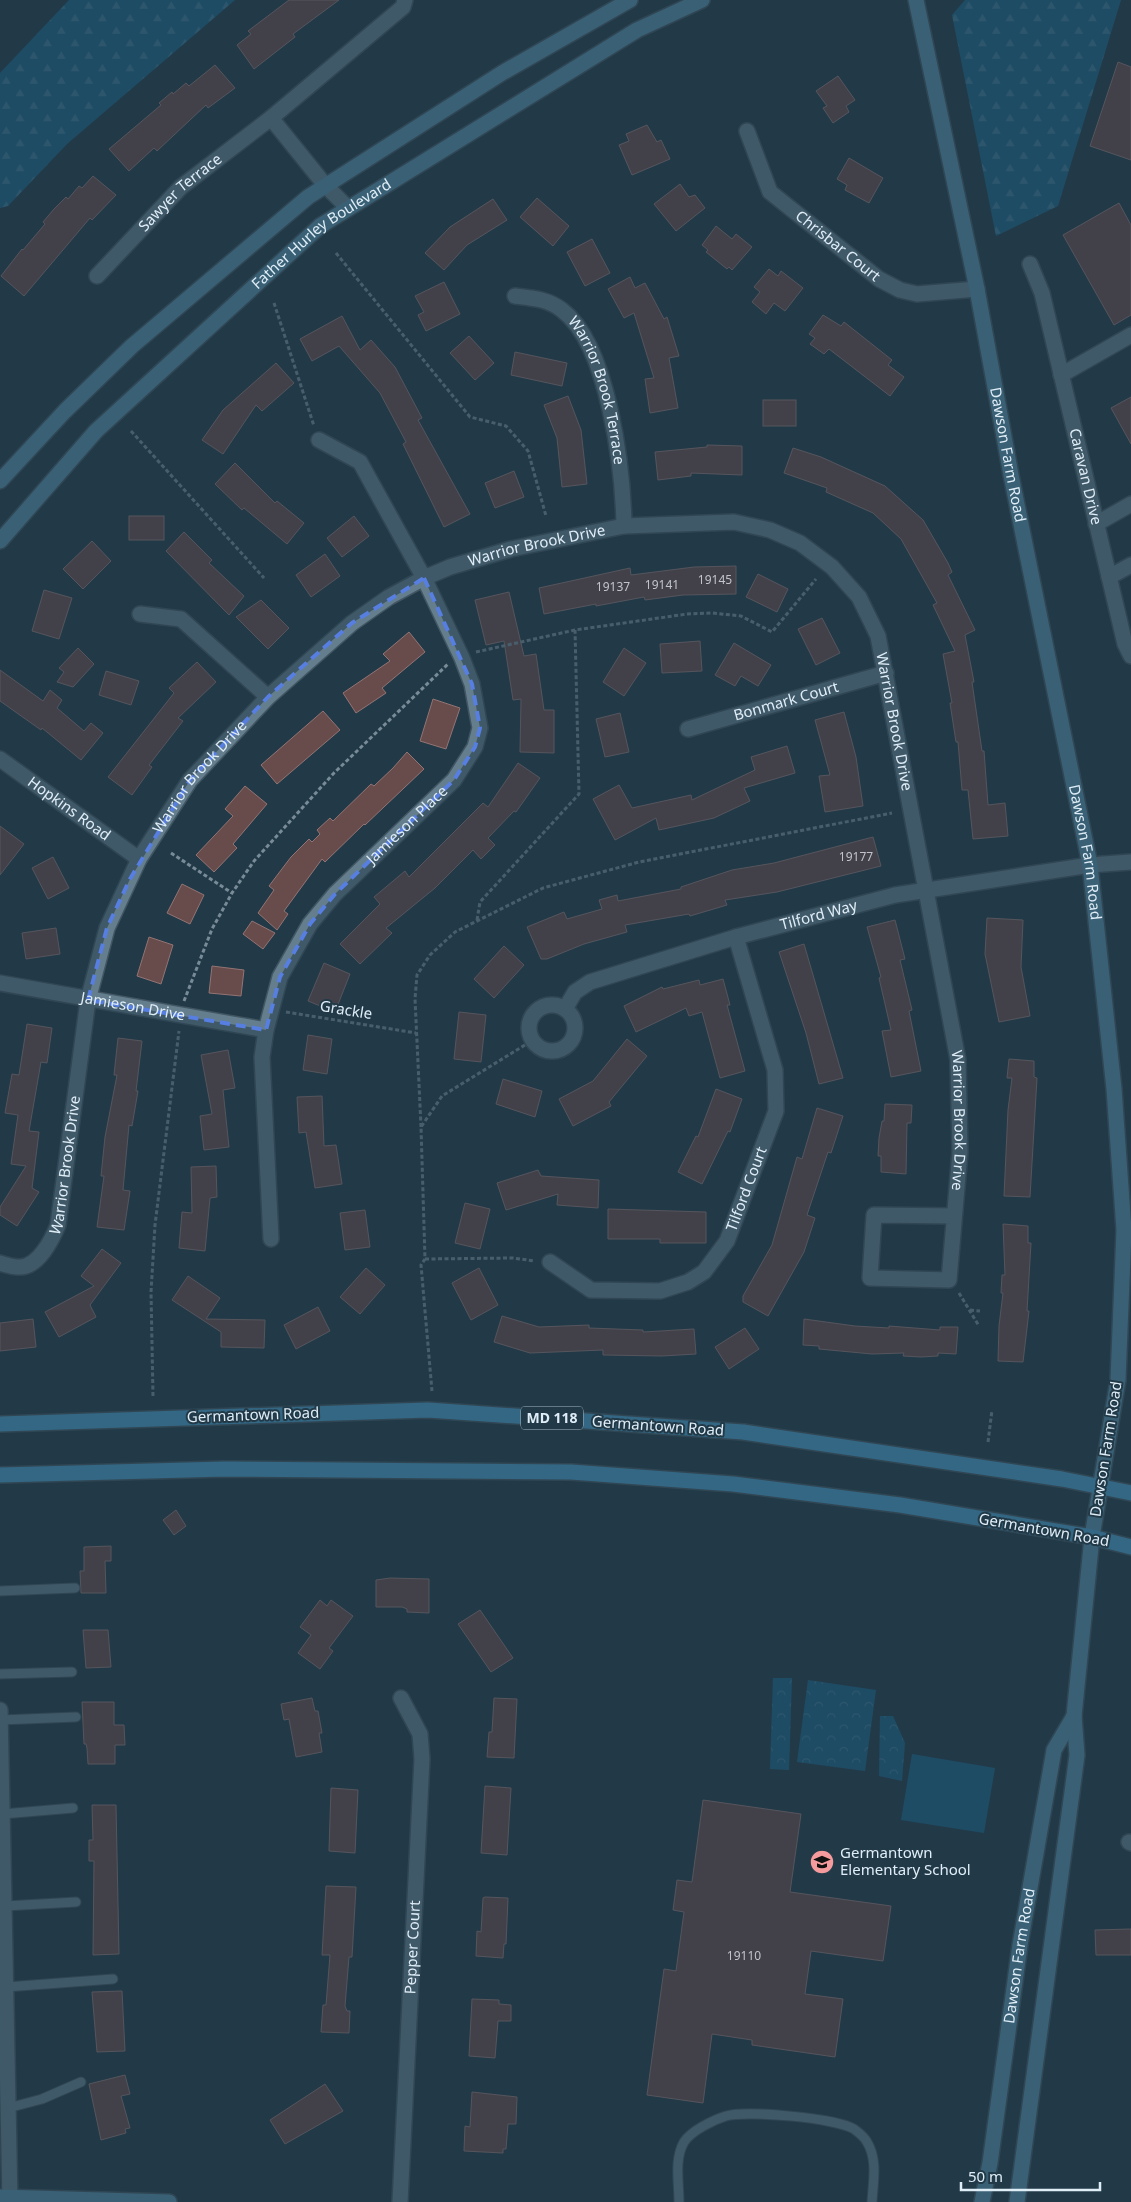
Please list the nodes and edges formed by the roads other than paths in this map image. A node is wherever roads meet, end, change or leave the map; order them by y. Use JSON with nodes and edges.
{"nodes":[{"id":1,"x":405,"y":0,"type":"edge"},
{"id":2,"x":630,"y":0,"type":"edge"},
{"id":3,"x":702,"y":0,"type":"edge"},
{"id":4,"x":916,"y":0,"type":"edge"},
{"id":5,"x":271,"y":118,"type":"junction"},
{"id":6,"x":747,"y":131,"type":"dead end"},
{"id":7,"x":325,"y":185,"type":"junction"},
{"id":8,"x":348,"y":208,"type":"junction"},
{"id":9,"x":1030,"y":264,"type":"dead end"},
{"id":10,"x":97,"y":276,"type":"dead end"},
{"id":11,"x":977,"y":289,"type":"junction"},
{"id":12,"x":515,"y":296,"type":"dead end"},
{"id":13,"x":1131,"y":335,"type":"edge"},
{"id":14,"x":1061,"y":375,"type":"junction"},
{"id":15,"x":319,"y":440,"type":"road end"},
{"id":16,"x":0,"y":481,"type":"edge"},
{"id":17,"x":1131,"y":504,"type":"edge"},
{"id":18,"x":1096,"y":524,"type":"junction"},
{"id":19,"x":624,"y":526,"type":"junction"},
{"id":20,"x":0,"y":541,"type":"edge"},
{"id":21,"x":1131,"y":565,"type":"edge"},
{"id":22,"x":1109,"y":577,"type":"junction"},
{"id":23,"x":424,"y":578,"type":"junction"},
{"id":24,"x":140,"y":614,"type":"dead end"},
{"id":25,"x":1131,"y":656,"type":"edge"},
{"id":26,"x":886,"y":673,"type":"junction"},
{"id":27,"x":268,"y":697,"type":"junction"},
{"id":28,"x":688,"y":729,"type":"dead end"},
{"id":29,"x":0,"y":759,"type":"edge"},
{"id":30,"x":139,"y":859,"type":"junction"},
{"id":31,"x":1131,"y":862,"type":"edge"},
{"id":32,"x":1090,"y":865,"type":"junction"},
{"id":33,"x":927,"y":890,"type":"junction"},
{"id":34,"x":736,"y":938,"type":"junction"},
{"id":35,"x":0,"y":983,"type":"edge"},
{"id":36,"x":88,"y":1000,"type":"junction"},
{"id":37,"x":565,"y":1009,"type":"junction"},
{"id":38,"x":266,"y":1030,"type":"junction"},
{"id":39,"x":954,"y":1216,"type":"junction"},
{"id":40,"x":271,"y":1239,"type":"dead end"},
{"id":41,"x":550,"y":1262,"type":"road end"},
{"id":42,"x":0,"y":1264,"type":"edge"},
{"id":43,"x":0,"y":1424,"type":"edge"},
{"id":44,"x":0,"y":1474,"type":"edge"},
{"id":45,"x":1101,"y":1486,"type":"junction"},
{"id":46,"x":1131,"y":1494,"type":"edge"},
{"id":47,"x":1092,"y":1537,"type":"junction"},
{"id":48,"x":1131,"y":1547,"type":"edge"},
{"id":49,"x":75,"y":1588,"type":"dead end"},
{"id":50,"x":0,"y":1590,"type":"edge"},
{"id":51,"x":72,"y":1672,"type":"dead end"},
{"id":52,"x":0,"y":1674,"type":"edge"},
{"id":53,"x":401,"y":1698,"type":"dead end"},
{"id":54,"x":0,"y":1710,"type":"edge"},
{"id":55,"x":1074,"y":1716,"type":"junction"},
{"id":56,"x":76,"y":1717,"type":"dead end"},
{"id":57,"x":0,"y":1720,"type":"edge"},
{"id":58,"x":1,"y":1782,"type":"edge"},
{"id":59,"x":73,"y":1808,"type":"dead end"},
{"id":60,"x":2,"y":1821,"type":"edge"},
{"id":61,"x":76,"y":1902,"type":"dead end"},
{"id":62,"x":3,"y":1909,"type":"edge"},
{"id":63,"x":114,"y":1978,"type":"dead end"},
{"id":64,"x":6,"y":1987,"type":"junction"},
{"id":65,"x":82,"y":2082,"type":"dead end"},
{"id":66,"x":8,"y":2108,"type":"junction"},
{"id":67,"x":6,"y":2199,"type":"edge"},
{"id":68,"x":169,"y":2202,"type":"edge"},
{"id":69,"x":400,"y":2202,"type":"edge"},
{"id":70,"x":679,"y":2202,"type":"edge"},
{"id":71,"x":872,"y":2202,"type":"edge"},
{"id":72,"x":982,"y":2202,"type":"edge"},
{"id":73,"x":1017,"y":2202,"type":"edge"}],
"edges":[{"from":1,"to":5,"type":"street","name":"Sawyer Terrace"},
{"from":2,"to":7,"type":"street"},
{"from":3,"to":8,"type":"street","name":"Father Hurley Boulevard"},
{"from":4,"to":11,"type":"street","name":"Dawson Farm Road"},
{"from":5,"to":7,"type":"street"},
{"from":5,"to":10,"type":"street","name":"Sawyer Terrace"},
{"from":6,"to":11,"type":"street","name":"Chrisbar Court"},
{"from":7,"to":8,"type":"street"},
{"from":7,"to":16,"type":"street"},
{"from":8,"to":20,"type":"street","name":"Father Hurley Boulevard"},
{"from":9,"to":14,"type":"street","name":"Caravan Drive"},
{"from":11,"to":32,"type":"street","name":"Dawson Farm Road"},
{"from":12,"to":19,"type":"street","name":"Warrior Brook Terrace"},
{"from":13,"to":14,"type":"street"},
{"from":14,"to":18,"type":"street","name":"Caravan Drive"},
{"from":15,"to":23,"type":"street","name":"Jamieson Place"},
{"from":17,"to":18,"type":"street"},
{"from":18,"to":22,"type":"street","name":"Caravan Drive"},
{"from":19,"to":23,"type":"street","name":"Warrior Brook Drive"},
{"from":19,"to":26,"type":"street","name":"Warrior Brook Drive"},
{"from":21,"to":22,"type":"street"},
{"from":22,"to":25,"type":"street","name":"Caravan Drive"},
{"from":23,"to":27,"type":"street","name":"Warrior Brook Drive"},
{"from":23,"to":38,"type":"street","name":"Jamieson Place"},
{"from":24,"to":27,"type":"street"},
{"from":26,"to":28,"type":"street","name":"Bonmark Court"},
{"from":26,"to":33,"type":"street","name":"Warrior Brook Drive"},
{"from":27,"to":30,"type":"street","name":"Warrior Brook Drive"},
{"from":29,"to":30,"type":"street","name":"Hopkins Road"},
{"from":30,"to":36,"type":"street","name":"Warrior Brook Drive"},
{"from":31,"to":32,"type":"street"},
{"from":32,"to":33,"type":"street","name":"Tilford Way"},
{"from":32,"to":45,"type":"street","name":"Dawson Farm Road"},
{"from":33,"to":34,"type":"street","name":"Tilford Way"},
{"from":33,"to":39,"type":"street","name":"Warrior Brook Drive"},
{"from":34,"to":37,"type":"street","name":"Tilford Way"},
{"from":34,"to":41,"type":"street","name":"Tilford Court"},
{"from":35,"to":36,"type":"street","name":"Jamieson Drive"},
{"from":36,"to":38,"type":"street","name":"Jamieson Drive"},
{"from":36,"to":42,"type":"street","name":"Warrior Brook Drive"},
{"from":37,"to":37,"type":"street"},
{"from":38,"to":40,"type":"street","name":"Jamieson Place"},
{"from":39,"to":39,"type":"street","name":"Warrior Brook Drive"},
{"from":43,"to":45,"type":"main road","name":"Germantown Road","number":"MD 118"},
{"from":44,"to":47,"type":"main road","name":"Germantown Road"},
{"from":45,"to":46,"type":"main road","name":"Germantown Road","number":"MD 118"},
{"from":45,"to":47,"type":"street","name":"Dawson Farm Road"},
{"from":47,"to":48,"type":"main road","name":"Germantown Road"},
{"from":47,"to":55,"type":"street","name":"Dawson Farm Road"},
{"from":49,"to":50,"type":"lane"},
{"from":51,"to":52,"type":"lane"},
{"from":53,"to":69,"type":"street","name":"Pepper Court"},
{"from":54,"to":57,"type":"street"},
{"from":55,"to":72,"type":"street","name":"Dawson Farm Road"},
{"from":55,"to":73,"type":"street","name":"Dawson Farm Road"},
{"from":56,"to":57,"type":"lane"},
{"from":57,"to":58,"type":"street"},
{"from":58,"to":60,"type":"street"},
{"from":59,"to":60,"type":"lane"},
{"from":60,"to":62,"type":"street"},
{"from":61,"to":62,"type":"lane"},
{"from":62,"to":64,"type":"street"},
{"from":63,"to":64,"type":"lane"},
{"from":64,"to":66,"type":"street"},
{"from":65,"to":66,"type":"lane"},
{"from":66,"to":67,"type":"street"},
{"from":67,"to":68,"type":"street"},
{"from":70,"to":71,"type":"lane"}]}
